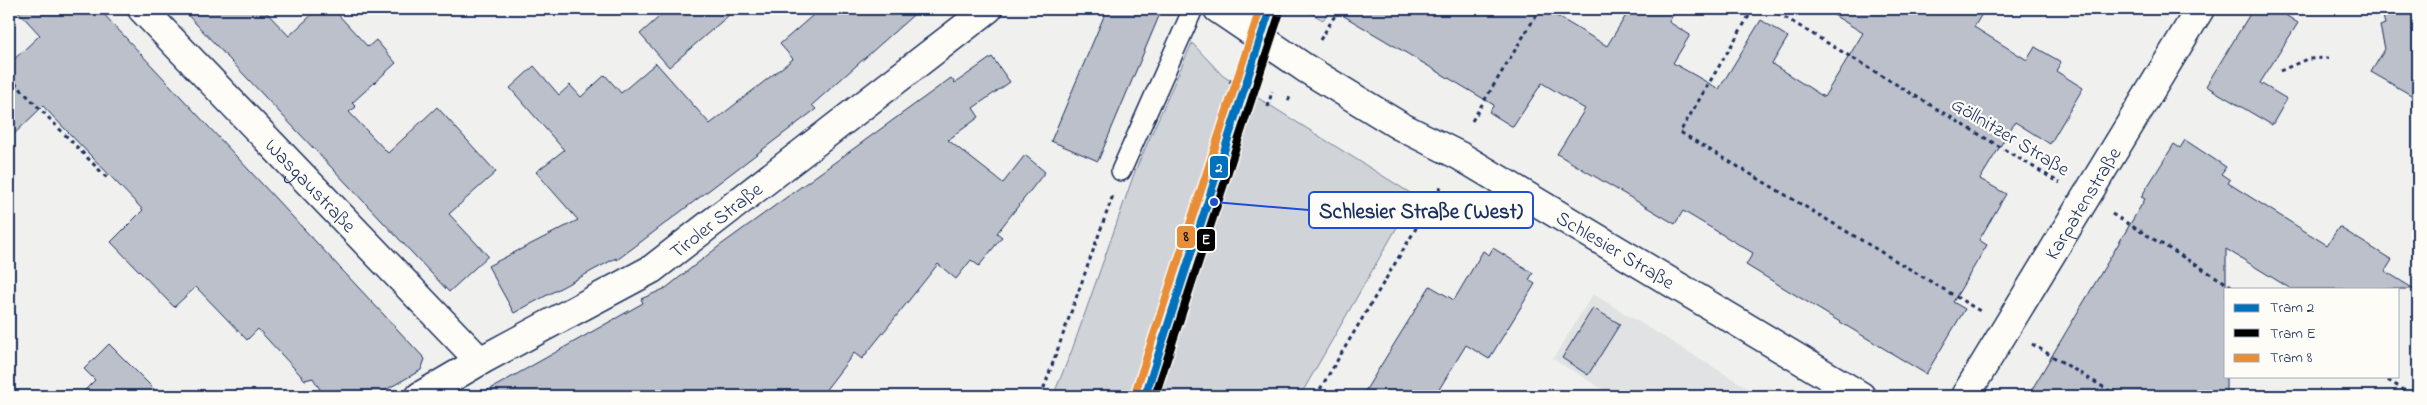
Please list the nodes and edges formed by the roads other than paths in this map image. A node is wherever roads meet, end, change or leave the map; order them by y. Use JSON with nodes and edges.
{"nodes":[{"id":1,"x":142,"y":9,"type":"edge"},
{"id":2,"x":988,"y":9,"type":"edge"},
{"id":3,"x":1193,"y":9,"type":"edge"},
{"id":4,"x":1218,"y":9,"type":"edge"},
{"id":5,"x":2200,"y":9,"type":"edge"},
{"id":6,"x":1121,"y":171,"type":"road end"},
{"id":7,"x":480,"y":360,"type":"junction"},
{"id":8,"x":420,"y":396,"type":"edge"},
{"id":9,"x":1861,"y":396,"type":"edge"},
{"id":10,"x":1965,"y":396,"type":"edge"}],
"edges":[{"from":1,"to":7,"type":"street","name":"Wasgaustraße"},
{"from":2,"to":7,"type":"street","name":"Tiroler Straße"},
{"from":3,"to":6,"type":"lane"},
{"from":4,"to":9,"type":"street","name":"Schlesier Straße"},
{"from":5,"to":10,"type":"street","name":"Karpatenstraße"},
{"from":7,"to":8,"type":"street","name":"Tiroler Straße"}]}
